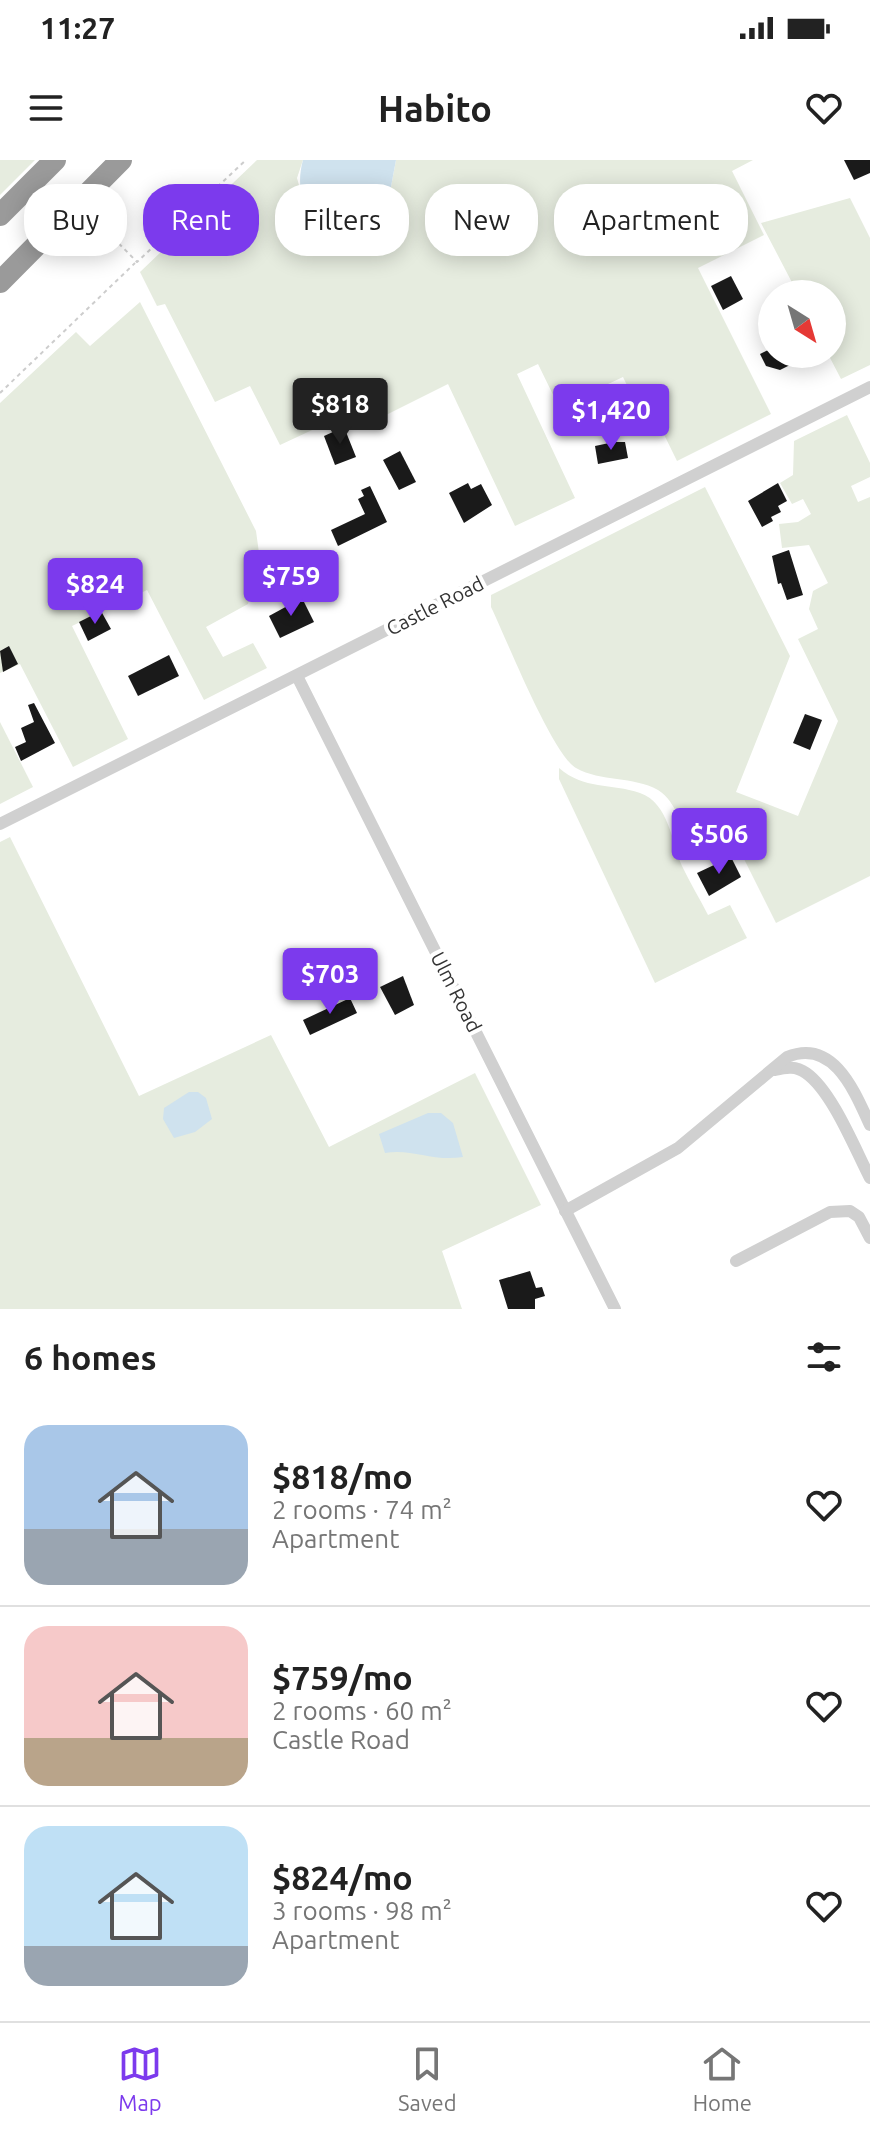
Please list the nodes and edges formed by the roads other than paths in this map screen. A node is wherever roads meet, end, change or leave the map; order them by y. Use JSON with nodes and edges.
{"nodes":[{"id":1,"x":55,"y":160,"type":"edge"},
{"id":2,"x":121,"y":160,"type":"edge"},
{"id":3,"x":0,"y":215,"type":"edge"},
{"id":4,"x":0,"y":282,"type":"edge"},
{"id":5,"x":870,"y":387,"type":"edge"},
{"id":6,"x":297,"y":676,"type":"junction"},
{"id":7,"x":0,"y":824,"type":"edge"},
{"id":8,"x":775,"y":1070,"type":"junction"},
{"id":9,"x":870,"y":1125,"type":"edge"},
{"id":10,"x":870,"y":1178,"type":"edge"},
{"id":11,"x":565,"y":1211,"type":"junction"},
{"id":12,"x":870,"y":1238,"type":"edge"},
{"id":13,"x":736,"y":1261,"type":"dead end"},
{"id":14,"x":615,"y":1309,"type":"edge"}],
"edges":[{"from":1,"to":3,"type":"highway"},
{"from":2,"to":4,"type":"highway"},
{"from":5,"to":6,"type":"street","name":"Castle Road"},
{"from":6,"to":7,"type":"street","name":"Castle Road"},
{"from":6,"to":11,"type":"street","name":"Ulm Road"},
{"from":8,"to":9,"type":"street"},
{"from":8,"to":10,"type":"street"},
{"from":8,"to":11,"type":"street"},
{"from":11,"to":14,"type":"street","name":"Ulm Road"},
{"from":12,"to":13,"type":"street"}]}
